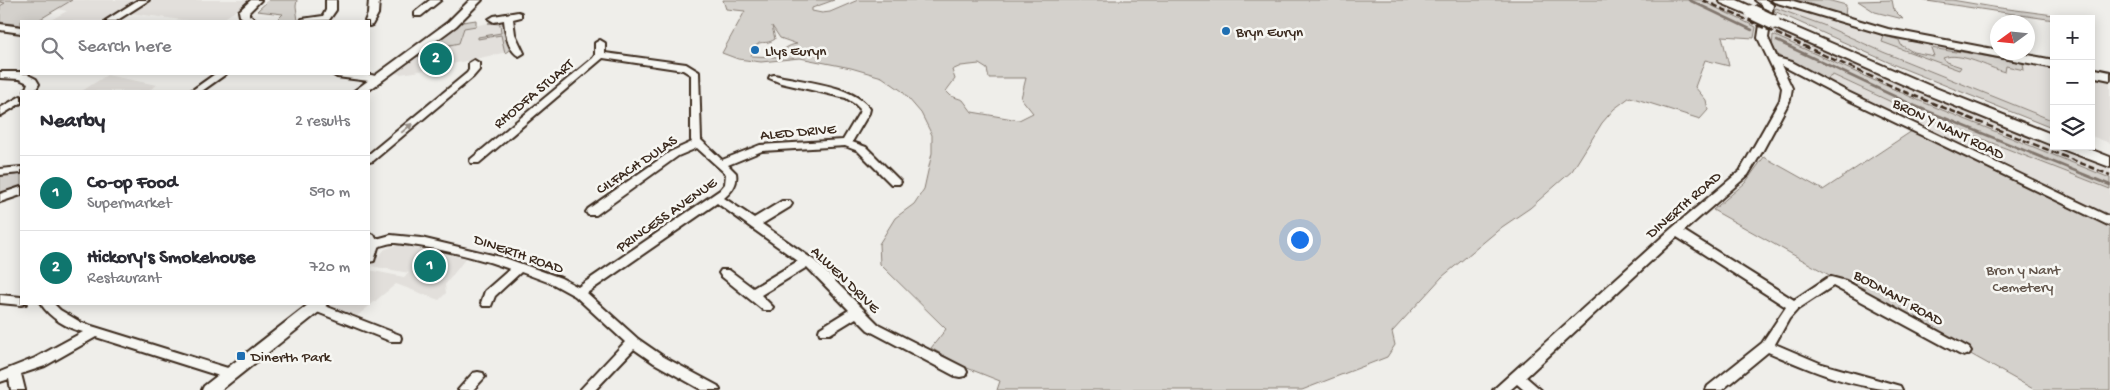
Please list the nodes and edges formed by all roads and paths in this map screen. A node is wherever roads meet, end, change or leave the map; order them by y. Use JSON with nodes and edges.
{"nodes":[{"id":1,"x":144,"y":0,"type":"edge"},
{"id":2,"x":256,"y":0,"type":"edge"},
{"id":3,"x":332,"y":0,"type":"edge"},
{"id":4,"x":374,"y":0,"type":"edge"},
{"id":5,"x":436,"y":0,"type":"edge"},
{"id":6,"x":476,"y":0,"type":"edge"},
{"id":7,"x":1726,"y":0,"type":"edge"},
{"id":8,"x":1740,"y":0,"type":"edge"},
{"id":9,"x":1778,"y":0,"type":"edge"},
{"id":10,"x":1756,"y":7,"type":"edge"},
{"id":11,"x":418,"y":14,"type":"dead end"},
{"id":12,"x":494,"y":19,"type":"dead end"},
{"id":13,"x":1775,"y":19,"type":"junction"},
{"id":14,"x":112,"y":20,"type":"edge"},
{"id":15,"x":251,"y":20,"type":"edge"},
{"id":16,"x":311,"y":20,"type":"edge"},
{"id":17,"x":370,"y":20,"type":"edge"},
{"id":18,"x":0,"y":27,"type":"edge"},
{"id":19,"x":20,"y":30,"type":"edge"},
{"id":20,"x":600,"y":43,"type":"dead end"},
{"id":21,"x":519,"y":53,"type":"dead end"},
{"id":22,"x":600,"y":56,"type":"junction"},
{"id":23,"x":1775,"y":60,"type":"junction"},
{"id":24,"x":474,"y":63,"type":"dead end"},
{"id":25,"x":2050,"y":63,"type":"edge"},
{"id":26,"x":2095,"y":73,"type":"edge"},
{"id":27,"x":0,"y":75,"type":"edge"},
{"id":28,"x":22,"y":75,"type":"edge"},
{"id":29,"x":220,"y":75,"type":"edge"},
{"id":30,"x":345,"y":75,"type":"edge"},
{"id":31,"x":2110,"y":76,"type":"edge"},
{"id":32,"x":377,"y":79,"type":"junction"},
{"id":33,"x":780,"y":81,"type":"dead end"},
{"id":34,"x":31,"y":90,"type":"edge"},
{"id":35,"x":198,"y":90,"type":"edge"},
{"id":36,"x":361,"y":90,"type":"edge"},
{"id":37,"x":20,"y":100,"type":"edge"},
{"id":38,"x":0,"y":113,"type":"edge"},
{"id":39,"x":2050,"y":132,"type":"edge"},
{"id":40,"x":2050,"y":139,"type":"edge"},
{"id":41,"x":846,"y":143,"type":"junction"},
{"id":42,"x":698,"y":144,"type":"junction"},
{"id":43,"x":2095,"y":149,"type":"edge"},
{"id":44,"x":2078,"y":150,"type":"edge"},
{"id":45,"x":2110,"y":155,"type":"edge"},
{"id":46,"x":370,"y":157,"type":"edge"},
{"id":47,"x":475,"y":161,"type":"dead end"},
{"id":48,"x":2110,"y":162,"type":"edge"},
{"id":49,"x":721,"y":164,"type":"junction"},
{"id":50,"x":20,"y":170,"type":"edge"},
{"id":51,"x":0,"y":172,"type":"edge"},
{"id":52,"x":895,"y":182,"type":"dead end"},
{"id":53,"x":20,"y":191,"type":"edge"},
{"id":54,"x":0,"y":198,"type":"edge"},
{"id":55,"x":717,"y":198,"type":"junction"},
{"id":56,"x":786,"y":204,"type":"dead end"},
{"id":57,"x":591,"y":208,"type":"dead end"},
{"id":58,"x":2110,"y":222,"type":"edge"},
{"id":59,"x":754,"y":223,"type":"junction"},
{"id":60,"x":1676,"y":231,"type":"junction"},
{"id":61,"x":370,"y":247,"type":"edge"},
{"id":62,"x":807,"y":261,"type":"junction"},
{"id":63,"x":519,"y":267,"type":"junction"},
{"id":64,"x":725,"y":273,"type":"dead end"},
{"id":65,"x":579,"y":293,"type":"junction"},
{"id":66,"x":753,"y":294,"type":"junction"},
{"id":67,"x":0,"y":299,"type":"edge"},
{"id":68,"x":20,"y":301,"type":"edge"},
{"id":69,"x":48,"y":305,"type":"edge"},
{"id":70,"x":318,"y":305,"type":"edge"},
{"id":71,"x":487,"y":305,"type":"dead end"},
{"id":72,"x":1794,"y":306,"type":"junction"},
{"id":73,"x":767,"y":307,"type":"dead end"},
{"id":74,"x":858,"y":311,"type":"junction"},
{"id":75,"x":825,"y":331,"type":"dead end"},
{"id":76,"x":94,"y":332,"type":"junction"},
{"id":77,"x":395,"y":338,"type":"dead end"},
{"id":78,"x":633,"y":342,"type":"junction"},
{"id":79,"x":1767,"y":346,"type":"junction"},
{"id":80,"x":1964,"y":351,"type":"dead end"},
{"id":81,"x":960,"y":372,"type":"dead end"},
{"id":82,"x":14,"y":373,"type":"junction"},
{"id":83,"x":229,"y":374,"type":"junction"},
{"id":84,"x":0,"y":377,"type":"edge"},
{"id":85,"x":478,"y":377,"type":"dead end"},
{"id":86,"x":1517,"y":377,"type":"junction"},
{"id":87,"x":18,"y":390,"type":"edge"},
{"id":88,"x":211,"y":390,"type":"edge"},
{"id":89,"x":465,"y":390,"type":"edge"},
{"id":90,"x":587,"y":390,"type":"edge"},
{"id":91,"x":713,"y":390,"type":"edge"},
{"id":92,"x":1500,"y":390,"type":"edge"},
{"id":93,"x":1534,"y":390,"type":"edge"},
{"id":94,"x":1713,"y":390,"type":"edge"},
{"id":95,"x":1895,"y":390,"type":"edge"}],
"edges":[{"from":1,"to":14,"type":"street"},
{"from":2,"to":15,"type":"street"},
{"from":3,"to":16,"type":"street"},
{"from":4,"to":17,"type":"street"},
{"from":5,"to":11,"type":"street"},
{"from":6,"to":32,"type":"main road"},
{"from":7,"to":10,"type":"highway"},
{"from":8,"to":10,"type":"highway"},
{"from":9,"to":25,"type":"main road"},
{"from":10,"to":13,"type":"highway","bridge":true},
{"from":10,"to":23,"type":"street","name":"DINERTH ROAD"},
{"from":12,"to":21,"type":"street"},
{"from":13,"to":39,"type":"highway"},
{"from":13,"to":40,"type":"highway"},
{"from":18,"to":19,"type":"street"},
{"from":20,"to":22,"type":"street"},
{"from":22,"to":42,"type":"street"},
{"from":22,"to":47,"type":"street","name":"RHODFA STUART"},
{"from":23,"to":58,"type":"street","name":"BRON Y NANT ROAD"},
{"from":23,"to":60,"type":"street","name":"DINERTH ROAD"},
{"from":46,"to":24,"type":"street","one_way":true},
{"from":26,"to":31,"type":"main road"},
{"from":27,"to":28,"type":"street"},
{"from":28,"to":34,"type":"street"},
{"from":29,"to":35,"type":"street"},
{"from":30,"to":32,"type":"street"},
{"from":32,"to":36,"type":"main road"},
{"from":33,"to":41,"type":"street"},
{"from":37,"to":38,"type":"street"},
{"from":41,"to":49,"type":"street","name":"ALED DRIVE"},
{"from":41,"to":52,"type":"street","name":"ALED DRIVE"},
{"from":42,"to":49,"type":"street","name":"PRINCESS AVENUE"},
{"from":42,"to":57,"type":"street","name":"CILFACH DULAS"},
{"from":43,"to":45,"type":"highway"},
{"from":44,"to":48,"type":"highway"},
{"from":49,"to":55,"type":"street","name":"PRINCESS AVENUE"},
{"from":50,"to":51,"type":"street"},
{"from":53,"to":54,"type":"street"},
{"from":55,"to":59,"type":"street","name":"ALWEN DRIVE"},
{"from":55,"to":65,"type":"street","name":"PRINCESS AVENUE"},
{"from":56,"to":59,"type":"street"},
{"from":59,"to":62,"type":"street","name":"ALWEN DRIVE"},
{"from":60,"to":72,"type":"street"},
{"from":60,"to":86,"type":"street","name":"DINERTH ROAD"},
{"from":61,"to":63,"type":"street","name":"DINERTH ROAD"},
{"from":62,"to":66,"type":"street"},
{"from":62,"to":74,"type":"street","name":"ALWEN DRIVE"},
{"from":63,"to":65,"type":"street","name":"DINERTH ROAD"},
{"from":63,"to":71,"type":"street"},
{"from":64,"to":66,"type":"street"},
{"from":65,"to":78,"type":"street","name":"DINERTH ROAD"},
{"from":66,"to":73,"type":"street"},
{"from":67,"to":68,"type":"street"},
{"from":69,"to":76,"type":"street"},
{"from":70,"to":77,"type":"street"},
{"from":70,"to":83,"type":"main road"},
{"from":72,"to":79,"type":"street","name":"BODNANT ROAD"},
{"from":72,"to":80,"type":"street","name":"BODNANT ROAD"},
{"from":74,"to":75,"type":"street"},
{"from":74,"to":81,"type":"street","name":"ALWEN DRIVE"},
{"from":76,"to":82,"type":"street"},
{"from":76,"to":83,"type":"street"},
{"from":78,"to":90,"type":"street"},
{"from":78,"to":91,"type":"street","name":"DINERTH ROAD"},
{"from":79,"to":94,"type":"street","name":"BODNANT ROAD"},
{"from":79,"to":95,"type":"street"},
{"from":82,"to":84,"type":"street"},
{"from":82,"to":87,"type":"street"},
{"from":83,"to":88,"type":"main road"},
{"from":85,"to":89,"type":"street"},
{"from":86,"to":92,"type":"street","name":"DINERTH ROAD"},
{"from":86,"to":93,"type":"street"}]}
